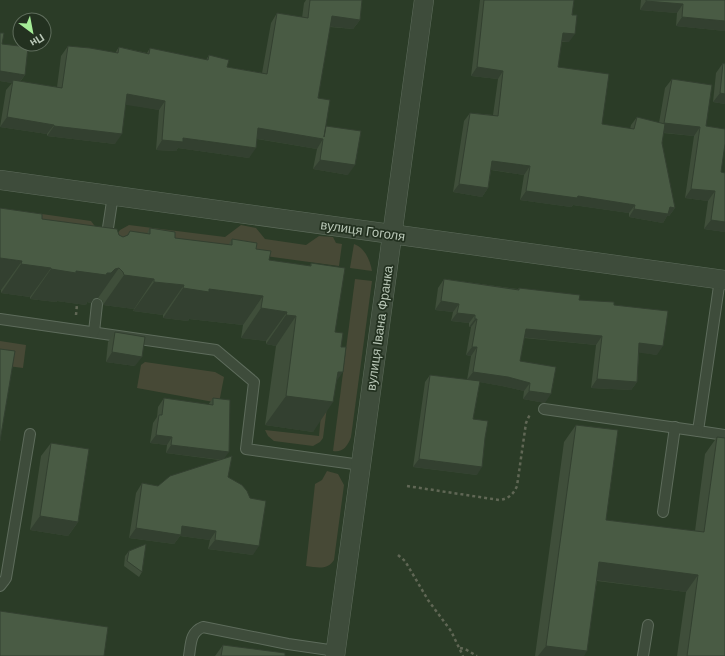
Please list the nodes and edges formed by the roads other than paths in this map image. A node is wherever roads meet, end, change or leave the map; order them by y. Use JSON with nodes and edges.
{"nodes":[{"id":1,"x":424,"y":0,"type":"edge"},
{"id":2,"x":0,"y":180,"type":"edge"},
{"id":3,"x":113,"y":195,"type":"junction"},
{"id":4,"x":392,"y":234,"type":"junction"},
{"id":5,"x":104,"y":253,"type":"edge"},
{"id":6,"x":723,"y":279,"type":"edge"},
{"id":7,"x":97,"y":304,"type":"edge"},
{"id":8,"x":0,"y":319,"type":"edge"},
{"id":9,"x":94,"y":332,"type":"junction"},
{"id":10,"x":544,"y":409,"type":"road end"},
{"id":11,"x":675,"y":427,"type":"junction"},
{"id":12,"x":698,"y":430,"type":"junction"},
{"id":13,"x":30,"y":434,"type":"dead end"},
{"id":14,"x":725,"y":434,"type":"edge"},
{"id":15,"x":361,"y":465,"type":"junction"},
{"id":16,"x":663,"y":512,"type":"dead end"},
{"id":17,"x":0,"y":586,"type":"edge"},
{"id":18,"x":648,"y":625,"type":"dead end"},
{"id":19,"x":335,"y":653,"type":"edge"},
{"id":20,"x":189,"y":656,"type":"edge"},
{"id":21,"x":643,"y":656,"type":"edge"}],
"edges":[{"from":1,"to":4,"type":"street","name":"вулиця Івана Франка"},
{"from":2,"to":3,"type":"street","name":"вулиця Гоголя"},
{"from":3,"to":4,"type":"street","name":"вулиця Гоголя"},
{"from":3,"to":5,"type":"lane"},
{"from":4,"to":6,"type":"street","name":"вулиця Гоголя"},
{"from":4,"to":15,"type":"street","name":"вулиця Івана Франка"},
{"from":6,"to":12,"type":"lane"},
{"from":7,"to":9,"type":"lane"},
{"from":8,"to":9,"type":"lane"},
{"from":9,"to":15,"type":"lane"},
{"from":10,"to":11,"type":"lane"},
{"from":11,"to":12,"type":"lane"},
{"from":11,"to":16,"type":"lane"},
{"from":12,"to":14,"type":"lane"},
{"from":13,"to":17,"type":"lane"},
{"from":15,"to":19,"type":"street","name":"вулиця Івана Франка"},
{"from":18,"to":21,"type":"lane"},
{"from":19,"to":20,"type":"lane"}]}
